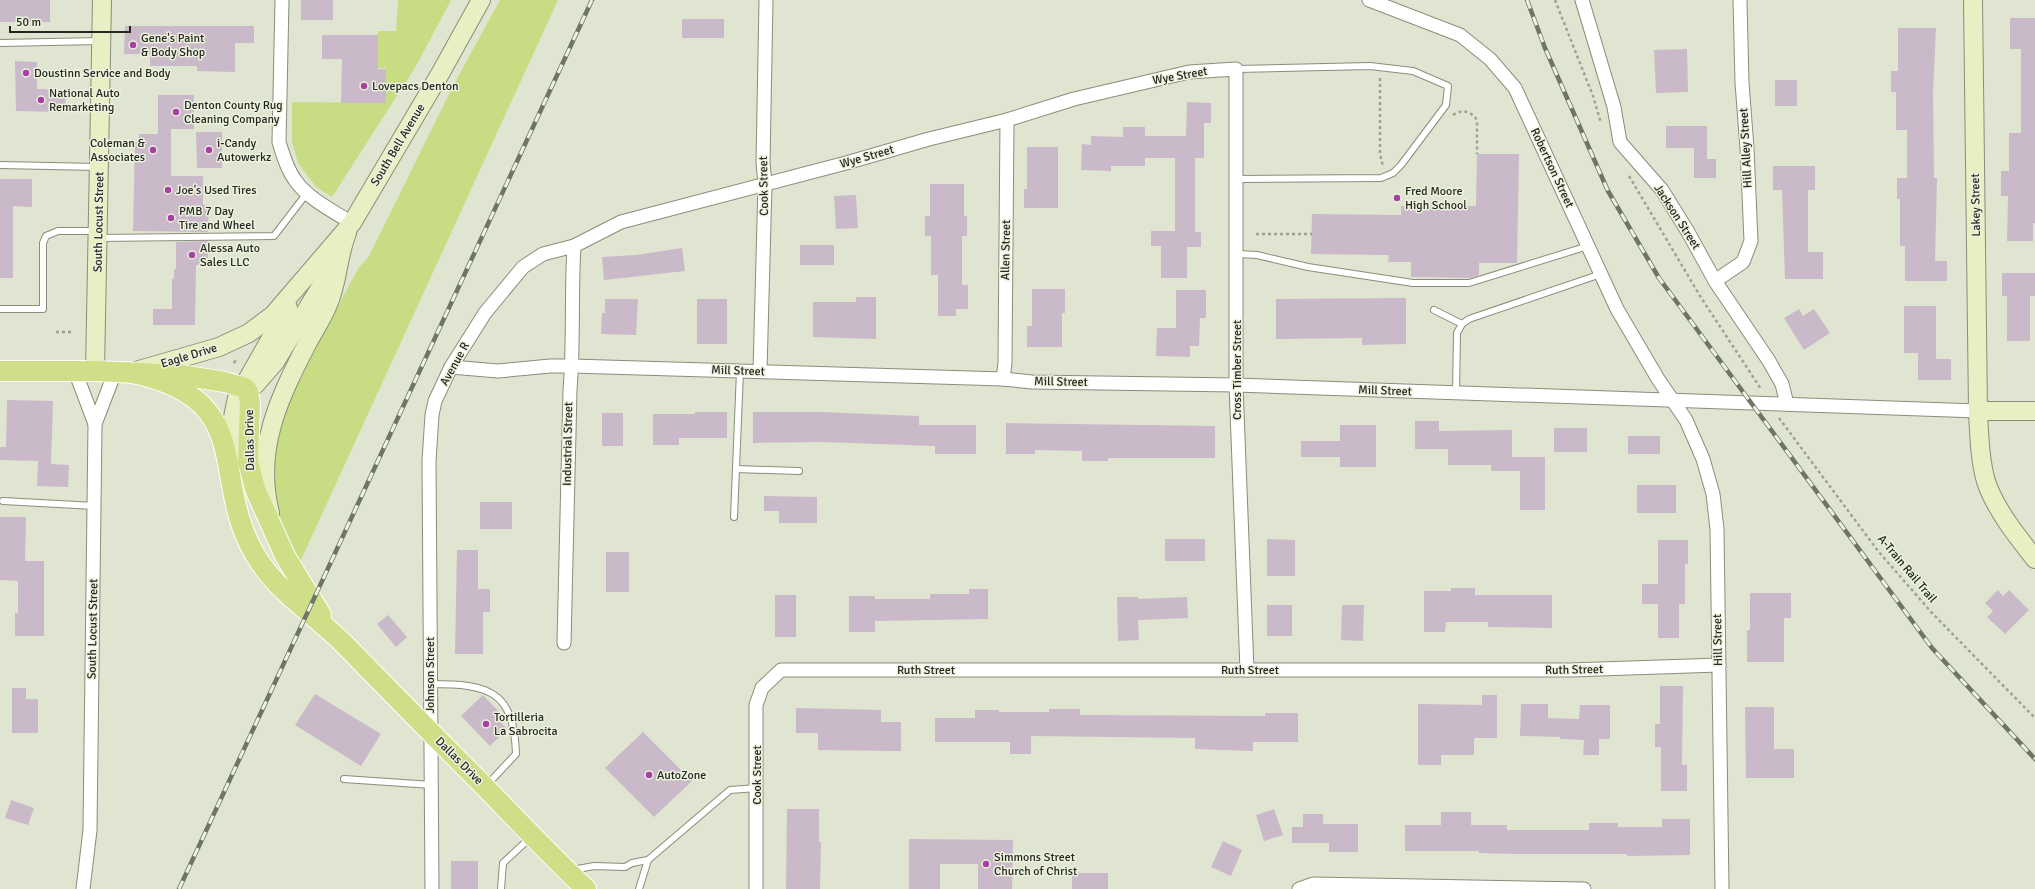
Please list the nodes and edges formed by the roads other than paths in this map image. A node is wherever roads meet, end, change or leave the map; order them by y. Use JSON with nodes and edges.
{"nodes":[{"id":1,"x":102,"y":0,"type":"edge"},
{"id":2,"x":282,"y":0,"type":"edge"},
{"id":3,"x":481,"y":0,"type":"edge"},
{"id":4,"x":766,"y":0,"type":"edge"},
{"id":5,"x":1370,"y":0,"type":"edge"},
{"id":6,"x":1582,"y":0,"type":"edge"},
{"id":7,"x":1740,"y":0,"type":"edge"},
{"id":8,"x":1973,"y":0,"type":"edge"},
{"id":9,"x":101,"y":41,"type":"junction"},
{"id":10,"x":0,"y":43,"type":"edge"},
{"id":11,"x":1236,"y":69,"type":"junction"},
{"id":12,"x":1007,"y":120,"type":"junction"},
{"id":13,"x":0,"y":165,"type":"edge"},
{"id":14,"x":100,"y":167,"type":"junction"},
{"id":15,"x":1236,"y":179,"type":"junction"},
{"id":16,"x":765,"y":184,"type":"junction"},
{"id":17,"x":308,"y":193,"type":"junction"},
{"id":18,"x":350,"y":225,"type":"junction"},
{"id":19,"x":99,"y":235,"type":"junction"},
{"id":20,"x":574,"y":246,"type":"junction"},
{"id":21,"x":1588,"y":246,"type":"junction"},
{"id":22,"x":342,"y":247,"type":"junction"},
{"id":23,"x":1238,"y":254,"type":"junction"},
{"id":24,"x":312,"y":269,"type":"junction"},
{"id":25,"x":1601,"y":274,"type":"junction"},
{"id":26,"x":512,"y":280,"type":"joint"},
{"id":27,"x":1716,"y":281,"type":"junction"},
{"id":28,"x":0,"y":309,"type":"edge"},
{"id":29,"x":1434,"y":310,"type":"dead end"},
{"id":30,"x":1462,"y":324,"type":"junction"},
{"id":31,"x":249,"y":333,"type":"joint"},
{"id":32,"x":572,"y":366,"type":"junction"},
{"id":33,"x":451,"y":368,"type":"junction"},
{"id":34,"x":0,"y":371,"type":"edge"},
{"id":35,"x":85,"y":371,"type":"junction"},
{"id":36,"x":740,"y":371,"type":"junction"},
{"id":37,"x":760,"y":371,"type":"junction"},
{"id":38,"x":121,"y":372,"type":"junction"},
{"id":39,"x":1003,"y":379,"type":"junction"},
{"id":40,"x":1236,"y":385,"type":"junction"},
{"id":41,"x":244,"y":388,"type":"junction"},
{"id":42,"x":1456,"y":393,"type":"junction"},
{"id":43,"x":281,"y":394,"type":"joint"},
{"id":44,"x":1672,"y":400,"type":"junction"},
{"id":45,"x":1787,"y":404,"type":"junction"},
{"id":46,"x":1978,"y":411,"type":"junction"},
{"id":47,"x":2035,"y":411,"type":"edge"},
{"id":48,"x":210,"y":414,"type":"joint"},
{"id":49,"x":95,"y":424,"type":"junction"},
{"id":50,"x":429,"y":461,"type":"joint"},
{"id":51,"x":736,"y":469,"type":"junction"},
{"id":52,"x":799,"y":472,"type":"dead end"},
{"id":53,"x":232,"y":481,"type":"junction"},
{"id":54,"x":3,"y":501,"type":"dead end"},
{"id":55,"x":95,"y":506,"type":"junction"},
{"id":56,"x":734,"y":517,"type":"dead end"},
{"id":57,"x":277,"y":536,"type":"junction"},
{"id":58,"x":2035,"y":559,"type":"edge"},
{"id":59,"x":333,"y":632,"type":"junction"},
{"id":60,"x":564,"y":643,"type":"dead end"},
{"id":61,"x":1719,"y":665,"type":"junction"},
{"id":62,"x":781,"y":670,"type":"joint"},
{"id":63,"x":1247,"y":670,"type":"junction"},
{"id":64,"x":431,"y":684,"type":"junction"},
{"id":65,"x":430,"y":732,"type":"junction"},
{"id":66,"x":344,"y":779,"type":"dead end"},
{"id":67,"x":432,"y":785,"type":"junction"},
{"id":68,"x":485,"y":787,"type":"junction"},
{"id":69,"x":757,"y":788,"type":"junction"},
{"id":70,"x":532,"y":836,"type":"junction"},
{"id":71,"x":648,"y":860,"type":"junction"},
{"id":72,"x":567,"y":872,"type":"junction"},
{"id":73,"x":83,"y":889,"type":"edge"},
{"id":74,"x":432,"y":889,"type":"edge"},
{"id":75,"x":501,"y":889,"type":"edge"},
{"id":76,"x":586,"y":889,"type":"edge"},
{"id":77,"x":639,"y":889,"type":"edge"},
{"id":78,"x":756,"y":889,"type":"edge"},
{"id":79,"x":1299,"y":889,"type":"edge"},
{"id":80,"x":1584,"y":889,"type":"edge"},
{"id":81,"x":1722,"y":889,"type":"edge"}],
"edges":[{"from":1,"to":9,"type":"main road","name":"South Locust Street"},
{"from":2,"to":17,"type":"street"},
{"from":3,"to":18,"type":"main road","name":"South Bell Avenue"},
{"from":4,"to":16,"type":"street","name":"Cook Street"},
{"from":5,"to":21,"type":"street","name":"Robertson Street"},
{"from":6,"to":27,"type":"street","name":"Jackson Street"},
{"from":7,"to":27,"type":"street","name":"Hill Alley Street"},
{"from":8,"to":46,"type":"main road","name":"Lakey Street"},
{"from":9,"to":10,"type":"lane"},
{"from":9,"to":14,"type":"main road","name":"South Locust Street"},
{"from":11,"to":12,"type":"street","name":"Wye Street"},
{"from":11,"to":15,"type":"street","name":"Cross Timber Street"},
{"from":11,"to":15,"type":"lane"},
{"from":12,"to":16,"type":"street","name":"Wye Street"},
{"from":12,"to":39,"type":"street","name":"Allen Street"},
{"from":13,"to":14,"type":"lane"},
{"from":14,"to":19,"type":"main road","name":"South Locust Street"},
{"from":15,"to":23,"type":"street","name":"Cross Timber Street"},
{"from":16,"to":20,"type":"street","name":"Wye Street"},
{"from":16,"to":37,"type":"street","name":"Cook Street"},
{"from":17,"to":18,"type":"street"},
{"from":17,"to":19,"type":"lane"},
{"from":18,"to":22,"type":"main road","name":"South Bell Avenue"},
{"from":18,"to":24,"type":"main road","name":"South Bell Avenue"},
{"from":19,"to":28,"type":"lane"},
{"from":19,"to":35,"type":"main road","name":"South Locust Street"},
{"from":20,"to":26,"type":"street","name":"Wye Street"},
{"from":20,"to":32,"type":"street","name":"Industrial Street"},
{"from":21,"to":23,"type":"lane"},
{"from":21,"to":25,"type":"street","name":"Robertson Street"},
{"from":22,"to":41,"type":"main road","name":"South Bell Avenue"},
{"from":22,"to":43,"type":"main road","name":"South Bell Avenue"},
{"from":23,"to":40,"type":"street","name":"Cross Timber Street"},
{"from":24,"to":31,"type":"main road","name":"South Bell Avenue"},
{"from":24,"to":41,"type":"main road","name":"South Bell Avenue"},
{"from":25,"to":30,"type":"lane"},
{"from":25,"to":44,"type":"street","name":"Robertson Street"},
{"from":26,"to":33,"type":"street","name":"Avenue R"},
{"from":27,"to":45,"type":"street","name":"Jackson Street"},
{"from":29,"to":30,"type":"lane"},
{"from":30,"to":42,"type":"lane"},
{"from":31,"to":38,"type":"main road","name":"Eagle Drive"},
{"from":32,"to":33,"type":"street","name":"Mill Street"},
{"from":32,"to":36,"type":"street","name":"Mill Street"},
{"from":32,"to":60,"type":"street","name":"Industrial Street"},
{"from":33,"to":50,"type":"street","name":"Avenue R"},
{"from":34,"to":35,"type":"main road","name":"Eagle Drive"},
{"from":35,"to":38,"type":"main road","name":"Eagle Drive"},
{"from":35,"to":49,"type":"street"},
{"from":36,"to":37,"type":"street","name":"Mill Street"},
{"from":36,"to":51,"type":"lane"},
{"from":37,"to":39,"type":"street","name":"Mill Street"},
{"from":38,"to":41,"type":"main road","name":"Eagle Drive"},
{"from":38,"to":48,"type":"main road","name":"Eagle Drive"},
{"from":38,"to":49,"type":"street","name":"South Locust Street"},
{"from":39,"to":40,"type":"street","name":"Mill Street"},
{"from":40,"to":42,"type":"street","name":"Mill Street"},
{"from":40,"to":63,"type":"street","name":"Cross Timber Street"},
{"from":41,"to":53,"type":"main road","name":"Dallas Drive"},
{"from":41,"to":57,"type":"main road","name":"Dallas Drive"},
{"from":42,"to":44,"type":"street","name":"Mill Street"},
{"from":43,"to":57,"type":"main road","name":"Dallas Drive"},
{"from":44,"to":45,"type":"street","name":"Mill Street"},
{"from":44,"to":61,"type":"street","name":"Hill Street"},
{"from":45,"to":46,"type":"street","name":"Mill Street"},
{"from":46,"to":47,"type":"main road"},
{"from":46,"to":58,"type":"main road","name":"Lakey Street"},
{"from":48,"to":53,"type":"main road","name":"Dallas Drive"},
{"from":49,"to":55,"type":"street","name":"South Locust Street"},
{"from":50,"to":64,"type":"street","name":"Johnson Street"},
{"from":51,"to":52,"type":"lane"},
{"from":51,"to":56,"type":"lane"},
{"from":53,"to":59,"type":"main road","name":"Dallas Drive"},
{"from":54,"to":55,"type":"lane"},
{"from":55,"to":73,"type":"street","name":"South Locust Street"},
{"from":57,"to":59,"type":"main road","name":"Dallas Drive"},
{"from":59,"to":65,"type":"main road","name":"Dallas Drive"},
{"from":61,"to":63,"type":"street","name":"Ruth Street"},
{"from":61,"to":81,"type":"street","name":"Hill Street"},
{"from":62,"to":63,"type":"street","name":"Ruth Street"},
{"from":62,"to":69,"type":"street","name":"Cook Street"},
{"from":64,"to":65,"type":"street","name":"Johnson Street"},
{"from":64,"to":68,"type":"lane"},
{"from":65,"to":67,"type":"street","name":"Johnson Street"},
{"from":65,"to":68,"type":"main road","name":"Dallas Drive"},
{"from":66,"to":67,"type":"lane"},
{"from":67,"to":74,"type":"street","name":"Johnson Street"},
{"from":68,"to":70,"type":"main road","name":"Dallas Drive"},
{"from":69,"to":71,"type":"lane"},
{"from":69,"to":78,"type":"street","name":"Cook Street"},
{"from":70,"to":72,"type":"main road","name":"Dallas Drive"},
{"from":70,"to":75,"type":"lane"},
{"from":71,"to":72,"type":"lane"},
{"from":71,"to":77,"type":"lane"},
{"from":72,"to":76,"type":"main road","name":"Dallas Drive"},
{"from":79,"to":80,"type":"street"}]}
